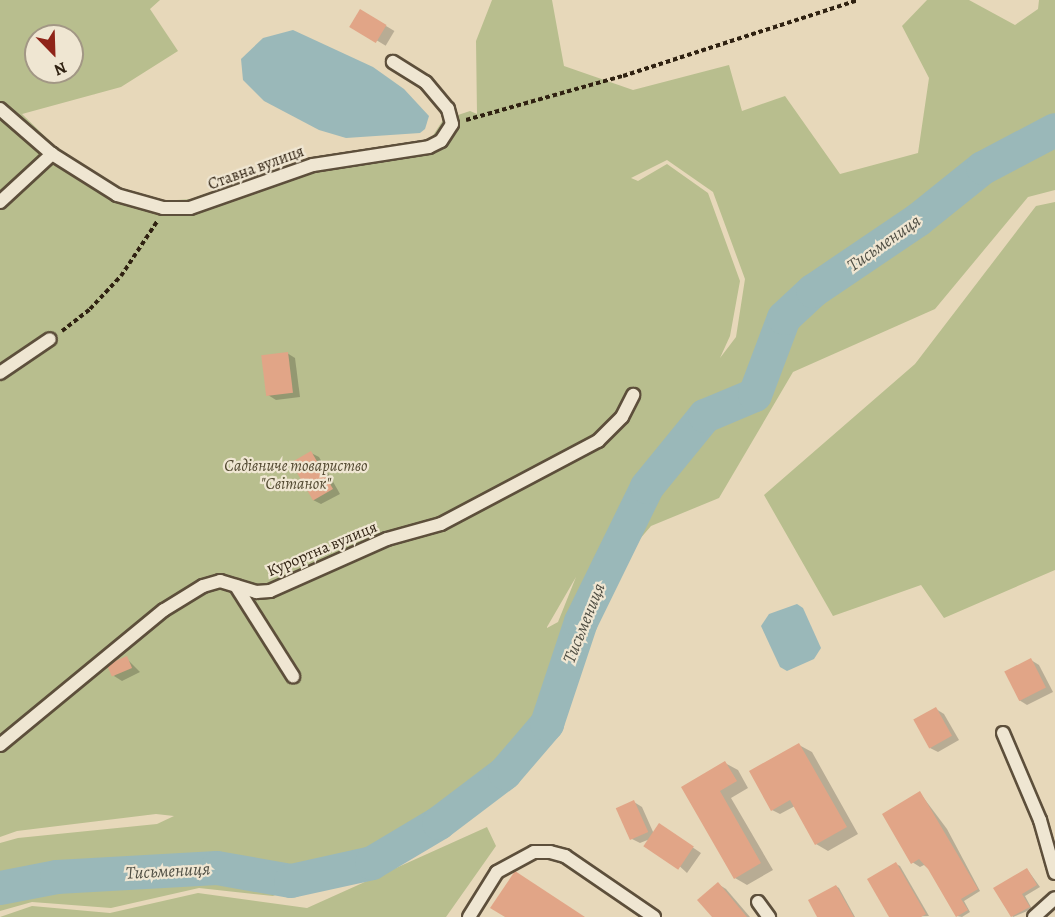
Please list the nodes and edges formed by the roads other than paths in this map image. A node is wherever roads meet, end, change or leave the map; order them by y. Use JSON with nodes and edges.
{"nodes":[{"id":1,"x":393,"y":62,"type":"dead end"},
{"id":2,"x":0,"y":109,"type":"edge"},
{"id":3,"x":52,"y":154,"type":"junction"},
{"id":4,"x":0,"y":202,"type":"edge"},
{"id":5,"x":50,"y":339,"type":"road end"},
{"id":6,"x":0,"y":374,"type":"edge"},
{"id":7,"x":633,"y":395,"type":"dead end"},
{"id":8,"x":236,"y":586,"type":"junction"},
{"id":9,"x":293,"y":676,"type":"dead end"},
{"id":10,"x":1003,"y":733,"type":"dead end"},
{"id":11,"x":0,"y":745,"type":"edge"},
{"id":12,"x":1055,"y":873,"type":"edge"},
{"id":13,"x":1055,"y":898,"type":"edge"},
{"id":14,"x":758,"y":902,"type":"dead end"},
{"id":15,"x":469,"y":917,"type":"edge"},
{"id":16,"x":654,"y":917,"type":"edge"},
{"id":17,"x":770,"y":917,"type":"edge"},
{"id":18,"x":1034,"y":917,"type":"edge"}],
"edges":[{"from":1,"to":3,"type":"lane","name":"Ставна вулиця"},
{"from":2,"to":3,"type":"lane","name":"Ставна вулиця"},
{"from":3,"to":4,"type":"lane"},
{"from":5,"to":6,"type":"lane"},
{"from":7,"to":8,"type":"lane","name":"Курортна вулиця"},
{"from":8,"to":9,"type":"lane"},
{"from":8,"to":11,"type":"lane","name":"Курортна вулиця"},
{"from":10,"to":12,"type":"lane"},
{"from":13,"to":18,"type":"lane"},
{"from":14,"to":17,"type":"lane"},
{"from":15,"to":16,"type":"lane"}]}
